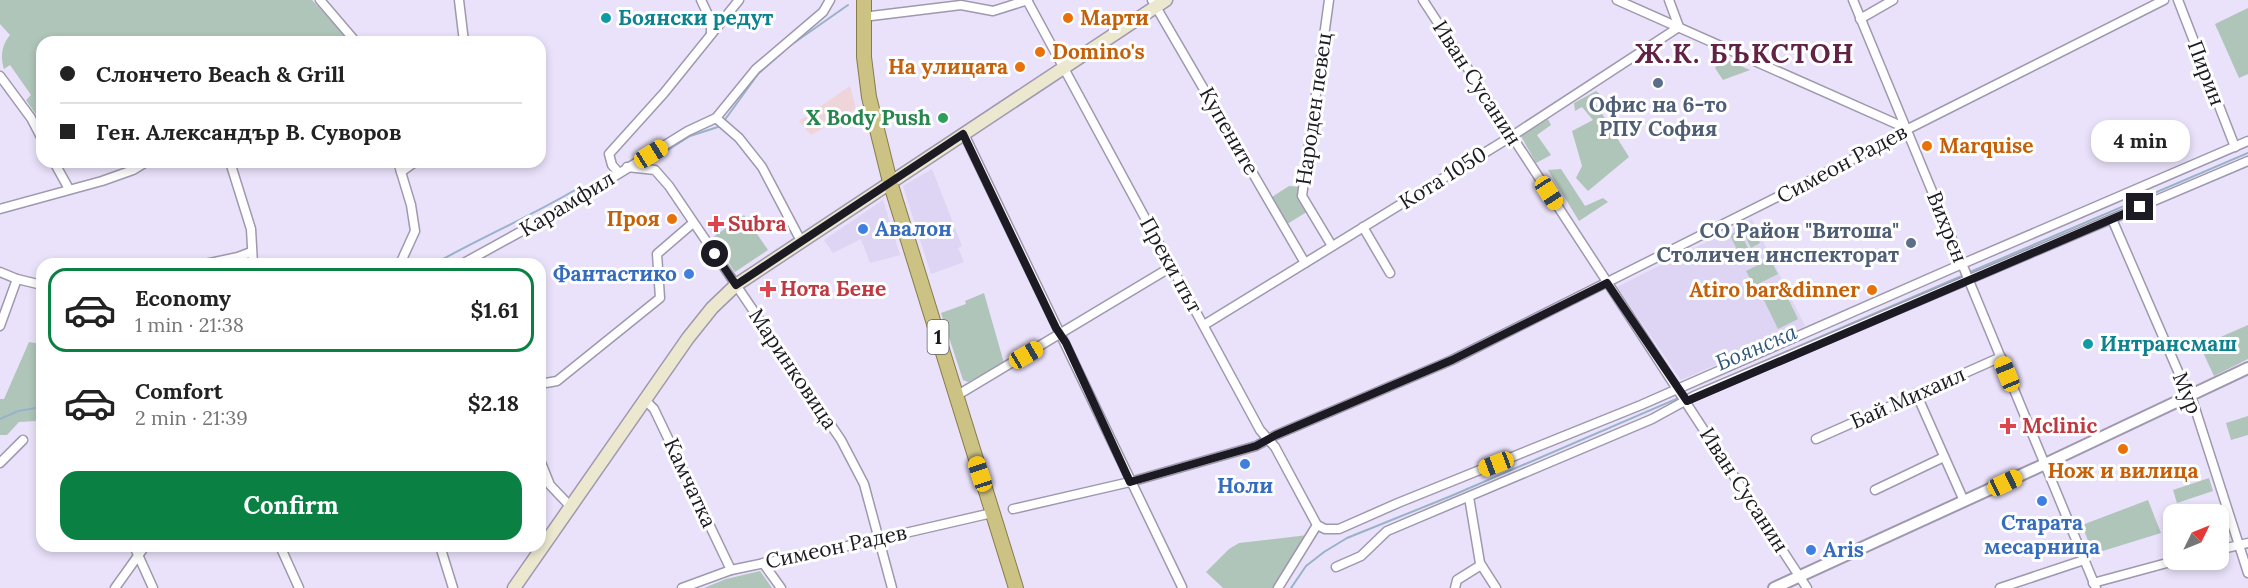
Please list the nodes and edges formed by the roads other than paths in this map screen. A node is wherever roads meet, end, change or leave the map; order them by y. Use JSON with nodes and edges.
{"nodes":[{"id":1,"x":320,"y":0,"type":"edge"},
{"id":2,"x":459,"y":0,"type":"edge"},
{"id":3,"x":701,"y":0,"type":"edge"},
{"id":4,"x":739,"y":0,"type":"edge"},
{"id":5,"x":830,"y":0,"type":"edge"},
{"id":6,"x":864,"y":0,"type":"edge"},
{"id":7,"x":1329,"y":0,"type":"edge"},
{"id":8,"x":1423,"y":0,"type":"edge"},
{"id":9,"x":1617,"y":0,"type":"edge"},
{"id":10,"x":1679,"y":0,"type":"edge"},
{"id":11,"x":1852,"y":0,"type":"edge"},
{"id":12,"x":1893,"y":0,"type":"edge"},
{"id":13,"x":2164,"y":0,"type":"edge"},
{"id":14,"x":2178,"y":0,"type":"edge"},
{"id":15,"x":1028,"y":1,"type":"edge"},
{"id":16,"x":1158,"y":2,"type":"edge"},
{"id":17,"x":1670,"y":2,"type":"edge"},
{"id":18,"x":863,"y":17,"type":"junction"},
{"id":19,"x":1860,"y":19,"type":"junction"},
{"id":20,"x":1679,"y":27,"type":"junction"},
{"id":21,"x":711,"y":33,"type":"junction"},
{"id":22,"x":352,"y":36,"type":"edge"},
{"id":23,"x":463,"y":36,"type":"edge"},
{"id":24,"x":1063,"y":68,"type":"junction"},
{"id":25,"x":0,"y":75,"type":"edge"},
{"id":26,"x":716,"y":118,"type":"junction"},
{"id":27,"x":36,"y":128,"type":"edge"},
{"id":28,"x":1908,"y":129,"type":"junction"},
{"id":29,"x":963,"y":134,"type":"junction"},
{"id":30,"x":1512,"y":136,"type":"junction"},
{"id":31,"x":2248,"y":141,"type":"edge"},
{"id":32,"x":2235,"y":147,"type":"junction"},
{"id":33,"x":646,"y":157,"type":"junction"},
{"id":34,"x":2248,"y":161,"type":"edge"},
{"id":35,"x":57,"y":168,"type":"edge"},
{"id":36,"x":133,"y":168,"type":"edge"},
{"id":37,"x":232,"y":168,"type":"edge"},
{"id":38,"x":400,"y":168,"type":"edge"},
{"id":39,"x":407,"y":168,"type":"edge"},
{"id":40,"x":627,"y":168,"type":"junction"},
{"id":41,"x":655,"y":170,"type":"junction"},
{"id":42,"x":401,"y":172,"type":"junction"},
{"id":43,"x":619,"y":172,"type":"junction"},
{"id":44,"x":890,"y":182,"type":"junction"},
{"id":45,"x":69,"y":189,"type":"junction"},
{"id":46,"x":0,"y":209,"type":"edge"},
{"id":47,"x":2112,"y":219,"type":"junction"},
{"id":48,"x":693,"y":223,"type":"junction"},
{"id":49,"x":1363,"y":227,"type":"junction"},
{"id":50,"x":801,"y":241,"type":"junction"},
{"id":51,"x":1332,"y":246,"type":"junction"},
{"id":52,"x":251,"y":252,"type":"junction"},
{"id":53,"x":228,"y":258,"type":"edge"},
{"id":54,"x":252,"y":258,"type":"edge"},
{"id":55,"x":403,"y":258,"type":"edge"},
{"id":56,"x":473,"y":258,"type":"edge"},
{"id":57,"x":1305,"y":263,"type":"junction"},
{"id":58,"x":1962,"y":264,"type":"junction"},
{"id":59,"x":1172,"y":267,"type":"junction"},
{"id":60,"x":0,"y":272,"type":"edge"},
{"id":61,"x":1390,"y":273,"type":"dead end"},
{"id":62,"x":17,"y":279,"type":"junction"},
{"id":63,"x":1969,"y":279,"type":"junction"},
{"id":64,"x":1607,"y":283,"type":"junction"},
{"id":65,"x":36,"y":284,"type":"edge"},
{"id":66,"x":736,"y":285,"type":"junction"},
{"id":67,"x":1204,"y":325,"type":"junction"},
{"id":68,"x":0,"y":326,"type":"edge"},
{"id":69,"x":1061,"y":335,"type":"junction"},
{"id":70,"x":2001,"y":357,"type":"junction"},
{"id":71,"x":2248,"y":368,"type":"edge"},
{"id":72,"x":546,"y":383,"type":"edge"},
{"id":73,"x":1678,"y":388,"type":"junction"},
{"id":74,"x":1916,"y":393,"type":"junction"},
{"id":75,"x":956,"y":396,"type":"junction"},
{"id":76,"x":2189,"y":396,"type":"junction"},
{"id":77,"x":645,"y":400,"type":"junction"},
{"id":78,"x":1687,"y":401,"type":"junction"},
{"id":79,"x":23,"y":440,"type":"dead end"},
{"id":80,"x":1267,"y":440,"type":"junction"},
{"id":81,"x":1816,"y":440,"type":"dead end"},
{"id":82,"x":1944,"y":457,"type":"junction"},
{"id":83,"x":0,"y":463,"type":"edge"},
{"id":84,"x":2045,"y":464,"type":"junction"},
{"id":85,"x":546,"y":477,"type":"edge"},
{"id":86,"x":1130,"y":482,"type":"junction"},
{"id":87,"x":1875,"y":490,"type":"dead end"},
{"id":88,"x":1469,"y":497,"type":"junction"},
{"id":89,"x":1964,"y":501,"type":"junction"},
{"id":90,"x":570,"y":506,"type":"junction"},
{"id":91,"x":1013,"y":509,"type":"dead end"},
{"id":92,"x":992,"y":513,"type":"junction"},
{"id":93,"x":1317,"y":525,"type":"junction"},
{"id":94,"x":878,"y":538,"type":"junction"},
{"id":95,"x":546,"y":541,"type":"edge"},
{"id":96,"x":2244,"y":544,"type":"edge"},
{"id":97,"x":2229,"y":547,"type":"edge"},
{"id":98,"x":136,"y":552,"type":"edge"},
{"id":99,"x":141,"y":552,"type":"edge"},
{"id":100,"x":283,"y":552,"type":"edge"},
{"id":101,"x":442,"y":552,"type":"edge"},
{"id":102,"x":539,"y":552,"type":"edge"},
{"id":103,"x":138,"y":556,"type":"junction"},
{"id":104,"x":2084,"y":560,"type":"junction"},
{"id":105,"x":763,"y":563,"type":"junction"},
{"id":106,"x":1481,"y":565,"type":"junction"},
{"id":107,"x":2163,"y":565,"type":"edge"},
{"id":108,"x":1336,"y":567,"type":"dead end"},
{"id":109,"x":731,"y":570,"type":"junction"},
{"id":110,"x":2248,"y":573,"type":"edge"},
{"id":111,"x":1800,"y":576,"type":"junction"},
{"id":112,"x":2095,"y":585,"type":"edge"},
{"id":113,"x":1182,"y":587,"type":"edge"},
{"id":114,"x":115,"y":588,"type":"edge"},
{"id":115,"x":153,"y":588,"type":"edge"},
{"id":116,"x":299,"y":588,"type":"edge"},
{"id":117,"x":453,"y":588,"type":"edge"},
{"id":118,"x":514,"y":588,"type":"edge"},
{"id":119,"x":682,"y":588,"type":"edge"},
{"id":120,"x":781,"y":588,"type":"edge"},
{"id":121,"x":891,"y":588,"type":"edge"},
{"id":122,"x":1016,"y":588,"type":"edge"},
{"id":123,"x":1278,"y":588,"type":"edge"},
{"id":124,"x":1455,"y":588,"type":"edge"},
{"id":125,"x":1496,"y":588,"type":"edge"},
{"id":126,"x":1774,"y":588,"type":"edge"},
{"id":127,"x":1807,"y":588,"type":"edge"},
{"id":128,"x":2000,"y":588,"type":"edge"}],
"edges":[{"from":1,"to":22,"type":"street"},
{"from":2,"to":23,"type":"street"},
{"from":3,"to":21,"type":"street"},
{"from":4,"to":21,"type":"street"},
{"from":5,"to":26,"type":"street","name":"Карамфил"},
{"from":6,"to":18,"type":"highway","number":"1"},
{"from":7,"to":51,"type":"street","name":"Народен певец"},
{"from":8,"to":30,"type":"street","name":"Иван Сусанин"},
{"from":9,"to":20,"type":"street"},
{"from":10,"to":17,"type":"street"},
{"from":11,"to":19,"type":"street","name":"Вихрен"},
{"from":12,"to":19,"type":"street"},
{"from":13,"to":28,"type":"street","name":"Симеон Радев"},
{"from":14,"to":32,"type":"street","name":"Пирин"},
{"from":15,"to":18,"type":"street"},
{"from":15,"to":24,"type":"street","name":"Преки път"},
{"from":16,"to":24,"type":"main road"},
{"from":16,"to":57,"type":"street","name":"Купените"},
{"from":17,"to":20,"type":"street"},
{"from":18,"to":44,"type":"highway","number":"1"},
{"from":19,"to":28,"type":"street","name":"Вихрен"},
{"from":20,"to":28,"type":"street"},
{"from":20,"to":30,"type":"street","name":"Кота 1050"},
{"from":21,"to":43,"type":"street"},
{"from":24,"to":29,"type":"main road"},
{"from":24,"to":59,"type":"street","name":"Преки път"},
{"from":25,"to":27,"type":"street"},
{"from":26,"to":33,"type":"street","name":"Карамфил"},
{"from":26,"to":50,"type":"street"},
{"from":28,"to":58,"type":"street","name":"Вихрен"},
{"from":28,"to":64,"type":"street","name":"Симеон Радев"},
{"from":29,"to":44,"type":"main road"},
{"from":29,"to":69,"type":"street"},
{"from":30,"to":49,"type":"street","name":"Кота 1050"},
{"from":30,"to":64,"type":"street","name":"Иван Сусанин"},
{"from":31,"to":32,"type":"street"},
{"from":32,"to":58,"type":"street"},
{"from":33,"to":40,"type":"street","name":"Карамфил"},
{"from":33,"to":41,"type":"street","name":"Маринковица"},
{"from":34,"to":47,"type":"street"},
{"from":35,"to":45,"type":"street"},
{"from":36,"to":45,"type":"street"},
{"from":37,"to":52,"type":"street"},
{"from":38,"to":42,"type":"street"},
{"from":39,"to":42,"type":"street"},
{"from":40,"to":41,"type":"street"},
{"from":40,"to":43,"type":"street","name":"Карамфил"},
{"from":41,"to":48,"type":"street","name":"Маринковица"},
{"from":42,"to":55,"type":"street"},
{"from":43,"to":56,"type":"street","name":"Карамфил"},
{"from":44,"to":50,"type":"main road"},
{"from":44,"to":75,"type":"highway","number":"1"},
{"from":45,"to":46,"type":"street"},
{"from":47,"to":63,"type":"street"},
{"from":47,"to":76,"type":"street","name":"Мур"},
{"from":48,"to":66,"type":"street","name":"Маринковица"},
{"from":48,"to":72,"type":"street"},
{"from":49,"to":51,"type":"street","name":"Кота 1050"},
{"from":49,"to":61,"type":"street"},
{"from":50,"to":66,"type":"main road"},
{"from":51,"to":57,"type":"street","name":"Кота 1050"},
{"from":52,"to":53,"type":"street"},
{"from":52,"to":54,"type":"street"},
{"from":57,"to":67,"type":"street","name":"Кота 1050"},
{"from":58,"to":63,"type":"street","name":"Вихрен"},
{"from":58,"to":73,"type":"street"},
{"from":59,"to":67,"type":"street","name":"Преки път"},
{"from":59,"to":69,"type":"street"},
{"from":60,"to":62,"type":"street"},
{"from":62,"to":65,"type":"street"},
{"from":62,"to":68,"type":"street"},
{"from":63,"to":70,"type":"street","name":"Вихрен"},
{"from":63,"to":78,"type":"street"},
{"from":64,"to":73,"type":"street","name":"Иван Сусанин"},
{"from":64,"to":80,"type":"street","name":"Симеон Радев"},
{"from":66,"to":77,"type":"main road"},
{"from":66,"to":94,"type":"street","name":"Маринковица"},
{"from":67,"to":80,"type":"street","name":"Преки път"},
{"from":69,"to":75,"type":"street"},
{"from":69,"to":86,"type":"street"},
{"from":70,"to":74,"type":"street","name":"Бай Михаил"},
{"from":70,"to":84,"type":"street","name":"Вихрен"},
{"from":71,"to":76,"type":"street"},
{"from":73,"to":78,"type":"street","name":"Иван Сусанин"},
{"from":73,"to":93,"type":"street"},
{"from":74,"to":81,"type":"street","name":"Бай Михаил"},
{"from":74,"to":82,"type":"street"},
{"from":75,"to":92,"type":"highway","number":"1"},
{"from":76,"to":84,"type":"street"},
{"from":76,"to":96,"type":"street","name":"Мур"},
{"from":77,"to":90,"type":"main road"},
{"from":77,"to":109,"type":"street","name":"Камчатка"},
{"from":78,"to":88,"type":"street"},
{"from":78,"to":111,"type":"street","name":"Иван Сусанин"},
{"from":79,"to":83,"type":"street"},
{"from":80,"to":86,"type":"street","name":"Симеон Радев"},
{"from":80,"to":93,"type":"street","name":"Преки път"},
{"from":82,"to":87,"type":"street"},
{"from":82,"to":89,"type":"street"},
{"from":84,"to":89,"type":"street"},
{"from":84,"to":104,"type":"street","name":"Вихрен"},
{"from":85,"to":90,"type":"street"},
{"from":86,"to":91,"type":"street","name":"Симеон Радев"},
{"from":86,"to":113,"type":"street"},
{"from":88,"to":106,"type":"street"},
{"from":88,"to":108,"type":"street"},
{"from":89,"to":111,"type":"street"},
{"from":90,"to":95,"type":"main road"},
{"from":92,"to":94,"type":"street","name":"Симеон Радев"},
{"from":92,"to":122,"type":"highway","number":"1"},
{"from":93,"to":123,"type":"street"},
{"from":94,"to":105,"type":"street","name":"Симеон Радев"},
{"from":94,"to":121,"type":"street","name":"Маринковица"},
{"from":96,"to":97,"type":"street"},
{"from":96,"to":110,"type":"street","name":"Мур"},
{"from":98,"to":103,"type":"street"},
{"from":99,"to":103,"type":"street"},
{"from":100,"to":116,"type":"street"},
{"from":101,"to":117,"type":"street"},
{"from":102,"to":118,"type":"main road"},
{"from":103,"to":114,"type":"street"},
{"from":103,"to":115,"type":"street"},
{"from":104,"to":112,"type":"street","name":"Вихрен"},
{"from":104,"to":128,"type":"street"},
{"from":105,"to":109,"type":"street","name":"Симеон Радев"},
{"from":105,"to":120,"type":"street"},
{"from":106,"to":124,"type":"street"},
{"from":106,"to":125,"type":"street"},
{"from":107,"to":112,"type":"street"},
{"from":109,"to":119,"type":"street","name":"Симеон Радев"},
{"from":111,"to":126,"type":"street"},
{"from":111,"to":127,"type":"street","name":"Иван Сусанин"}]}
